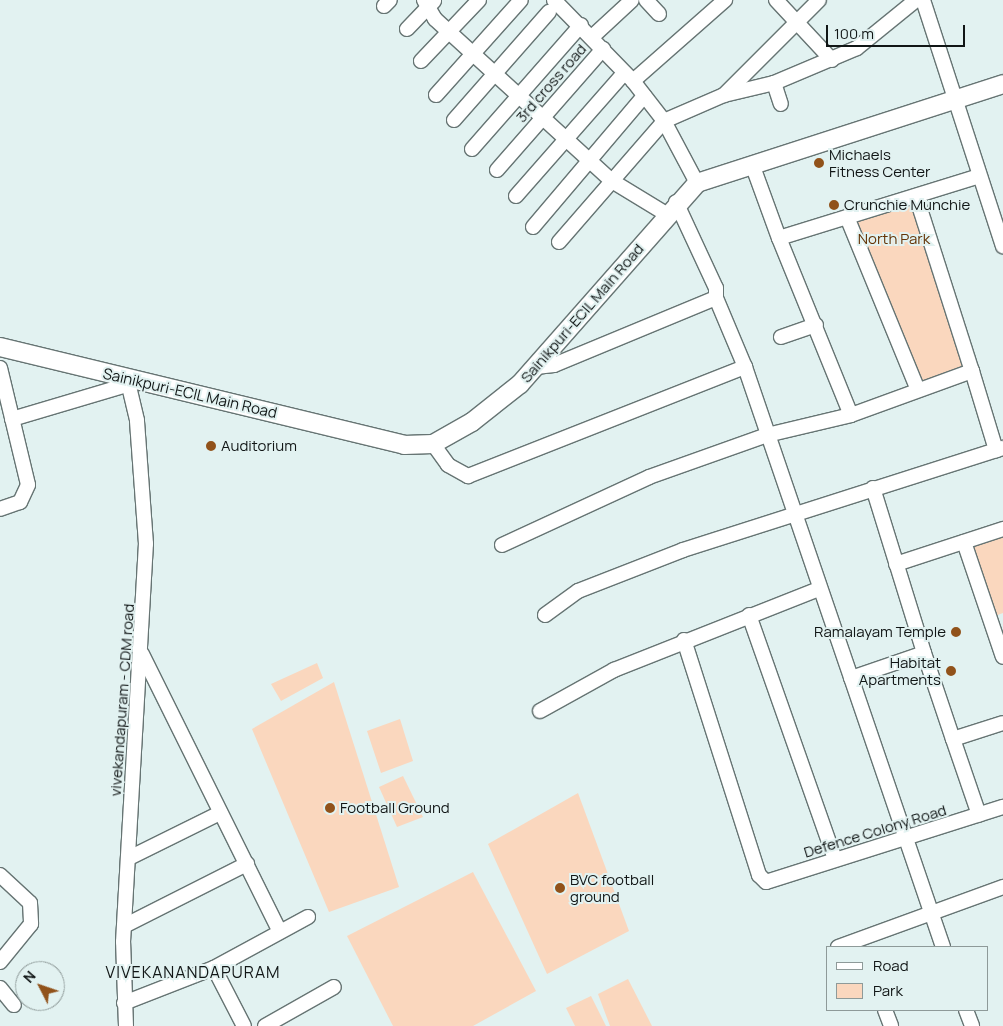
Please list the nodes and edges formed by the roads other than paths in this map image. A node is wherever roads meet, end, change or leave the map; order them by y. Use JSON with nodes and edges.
{"nodes":[{"id":1,"x":479,"y":0,"type":"edge"},
{"id":2,"x":521,"y":0,"type":"edge"},
{"id":3,"x":632,"y":0,"type":"edge"},
{"id":4,"x":646,"y":0,"type":"edge"},
{"id":5,"x":725,"y":0,"type":"edge"},
{"id":6,"x":776,"y":0,"type":"edge"},
{"id":7,"x":819,"y":0,"type":"edge"},
{"id":8,"x":916,"y":0,"type":"edge"},
{"id":9,"x":923,"y":0,"type":"edge"},
{"id":10,"x":429,"y":2,"type":"edge"},
{"id":11,"x":551,"y":6,"type":"edge"},
{"id":12,"x":659,"y":14,"type":"dead end"},
{"id":13,"x":796,"y":19,"type":"junction"},
{"id":14,"x":581,"y":25,"type":"junction"},
{"id":15,"x":407,"y":30,"type":"dead end"},
{"id":16,"x":449,"y":31,"type":"junction"},
{"id":17,"x":592,"y":37,"type":"junction"},
{"id":18,"x":603,"y":49,"type":"junction"},
{"id":19,"x":473,"y":53,"type":"junction"},
{"id":20,"x":832,"y":60,"type":"junction"},
{"id":21,"x":421,"y":61,"type":"dead end"},
{"id":22,"x":494,"y":74,"type":"junction"},
{"id":23,"x":628,"y":77,"type":"junction"},
{"id":24,"x":774,"y":83,"type":"junction"},
{"id":25,"x":1003,"y":84,"type":"edge"},
{"id":26,"x":436,"y":94,"type":"dead end"},
{"id":27,"x":724,"y":95,"type":"junction"},
{"id":28,"x":518,"y":96,"type":"junction"},
{"id":29,"x":644,"y":96,"type":"junction"},
{"id":30,"x":956,"y":100,"type":"junction"},
{"id":31,"x":781,"y":104,"type":"dead end"},
{"id":32,"x":542,"y":118,"type":"junction"},
{"id":33,"x":454,"y":120,"type":"dead end"},
{"id":34,"x":664,"y":121,"type":"junction"},
{"id":35,"x":566,"y":138,"type":"junction"},
{"id":36,"x":472,"y":149,"type":"dead end"},
{"id":37,"x":588,"y":159,"type":"junction"},
{"id":38,"x":752,"y":164,"type":"junction"},
{"id":39,"x":497,"y":170,"type":"dead end"},
{"id":40,"x":979,"y":176,"type":"junction"},
{"id":41,"x":612,"y":181,"type":"junction"},
{"id":42,"x":697,"y":183,"type":"junction"},
{"id":43,"x":516,"y":196,"type":"dead end"},
{"id":44,"x":916,"y":196,"type":"junction"},
{"id":45,"x":671,"y":208,"type":"junction"},
{"id":46,"x":847,"y":217,"type":"junction"},
{"id":47,"x":532,"y":227,"type":"dead end"},
{"id":48,"x":779,"y":238,"type":"junction"},
{"id":49,"x":560,"y":242,"type":"dead end"},
{"id":50,"x":1003,"y":246,"type":"edge"},
{"id":51,"x":716,"y":298,"type":"junction"},
{"id":52,"x":816,"y":325,"type":"junction"},
{"id":53,"x":781,"y":337,"type":"dead end"},
{"id":54,"x":0,"y":348,"type":"edge"},
{"id":55,"x":536,"y":367,"type":"junction"},
{"id":56,"x":0,"y":368,"type":"edge"},
{"id":57,"x":745,"y":368,"type":"junction"},
{"id":58,"x":972,"y":371,"type":"junction"},
{"id":59,"x":128,"y":381,"type":"junction"},
{"id":60,"x":918,"y":390,"type":"junction"},
{"id":61,"x":851,"y":415,"type":"junction"},
{"id":62,"x":12,"y":419,"type":"junction"},
{"id":63,"x":767,"y":435,"type":"junction"},
{"id":64,"x":433,"y":444,"type":"junction"},
{"id":65,"x":999,"y":449,"type":"edge"},
{"id":66,"x":873,"y":488,"type":"junction"},
{"id":67,"x":0,"y":509,"type":"edge"},
{"id":68,"x":792,"y":514,"type":"junction"},
{"id":69,"x":1003,"y":529,"type":"edge"},
{"id":70,"x":964,"y":542,"type":"junction"},
{"id":71,"x":502,"y":545,"type":"dead end"},
{"id":72,"x":896,"y":564,"type":"junction"},
{"id":73,"x":819,"y":589,"type":"junction"},
{"id":74,"x":749,"y":615,"type":"junction"},
{"id":75,"x":545,"y":616,"type":"dead end"},
{"id":76,"x":684,"y":640,"type":"junction"},
{"id":77,"x":924,"y":653,"type":"junction"},
{"id":78,"x":142,"y":654,"type":"junction"},
{"id":79,"x":1003,"y":657,"type":"edge"},
{"id":80,"x":851,"y":678,"type":"junction"},
{"id":81,"x":540,"y":711,"type":"dead end"},
{"id":82,"x":1003,"y":723,"type":"edge"},
{"id":83,"x":953,"y":739,"type":"junction"},
{"id":84,"x":1003,"y":807,"type":"edge"},
{"id":85,"x":220,"y":813,"type":"junction"},
{"id":86,"x":979,"y":815,"type":"junction"},
{"id":87,"x":904,"y":839,"type":"junction"},
{"id":88,"x":129,"y":858,"type":"junction"},
{"id":89,"x":835,"y":859,"type":"junction"},
{"id":90,"x":247,"y":864,"type":"junction"},
{"id":91,"x":0,"y":875,"type":"edge"},
{"id":92,"x":1002,"y":892,"type":"edge"},
{"id":93,"x":931,"y":913,"type":"junction"},
{"id":94,"x":308,"y":917,"type":"dead end"},
{"id":95,"x":124,"y":926,"type":"junction"},
{"id":96,"x":279,"y":930,"type":"junction"},
{"id":97,"x":863,"y":943,"type":"edge"},
{"id":98,"x":844,"y":946,"type":"edge"},
{"id":99,"x":943,"y":946,"type":"edge"},
{"id":100,"x":0,"y":962,"type":"edge"},
{"id":101,"x":214,"y":968,"type":"junction"},
{"id":102,"x":334,"y":987,"type":"dead end"},
{"id":103,"x":0,"y":988,"type":"edge"},
{"id":104,"x":124,"y":1003,"type":"junction"},
{"id":105,"x":14,"y":1006,"type":"dead end"},
{"id":106,"x":885,"y":1011,"type":"edge"},
{"id":107,"x":966,"y":1011,"type":"edge"},
{"id":108,"x":126,"y":1026,"type":"edge"},
{"id":109,"x":244,"y":1026,"type":"edge"},
{"id":110,"x":265,"y":1026,"type":"edge"},
{"id":111,"x":891,"y":1026,"type":"edge"},
{"id":112,"x":972,"y":1026,"type":"edge"}],
"edges":[{"from":1,"to":16,"type":"street"},
{"from":2,"to":19,"type":"street"},
{"from":3,"to":17,"type":"street","name":"3rd cross road"},
{"from":4,"to":12,"type":"street"},
{"from":5,"to":23,"type":"street"},
{"from":6,"to":13,"type":"street"},
{"from":7,"to":13,"type":"street"},
{"from":8,"to":20,"type":"street"},
{"from":9,"to":30,"type":"street"},
{"from":10,"to":15,"type":"street"},
{"from":10,"to":16,"type":"street"},
{"from":11,"to":14,"type":"street"},
{"from":11,"to":22,"type":"street"},
{"from":13,"to":20,"type":"street"},
{"from":13,"to":27,"type":"street"},
{"from":14,"to":17,"type":"street"},
{"from":14,"to":28,"type":"street"},
{"from":16,"to":19,"type":"street"},
{"from":16,"to":21,"type":"street"},
{"from":17,"to":18,"type":"street","name":"3rd cross road"},
{"from":18,"to":23,"type":"street"},
{"from":18,"to":32,"type":"street","name":"3rd cross road"},
{"from":19,"to":22,"type":"street"},
{"from":19,"to":26,"type":"street"},
{"from":20,"to":24,"type":"street"},
{"from":22,"to":28,"type":"street"},
{"from":22,"to":33,"type":"street"},
{"from":23,"to":29,"type":"street"},
{"from":23,"to":35,"type":"street"},
{"from":24,"to":27,"type":"street"},
{"from":24,"to":31,"type":"street"},
{"from":25,"to":30,"type":"main road","name":"Sainikpuri-ECIL Main Road"},
{"from":27,"to":34,"type":"street"},
{"from":28,"to":32,"type":"street"},
{"from":28,"to":36,"type":"street"},
{"from":29,"to":34,"type":"street"},
{"from":29,"to":37,"type":"street"},
{"from":30,"to":38,"type":"main road","name":"Sainikpuri-ECIL Main Road"},
{"from":30,"to":40,"type":"street"},
{"from":32,"to":35,"type":"street"},
{"from":32,"to":39,"type":"street","name":"3rd cross road"},
{"from":34,"to":41,"type":"street"},
{"from":34,"to":42,"type":"street"},
{"from":35,"to":37,"type":"street"},
{"from":35,"to":43,"type":"street"},
{"from":37,"to":41,"type":"street"},
{"from":37,"to":47,"type":"street"},
{"from":38,"to":42,"type":"main road","name":"Sainikpuri-ECIL Main Road"},
{"from":38,"to":48,"type":"street"},
{"from":40,"to":44,"type":"street"},
{"from":40,"to":50,"type":"street"},
{"from":41,"to":45,"type":"street"},
{"from":41,"to":49,"type":"street"},
{"from":42,"to":45,"type":"main road","name":"Sainikpuri-ECIL Main Road"},
{"from":44,"to":46,"type":"street"},
{"from":44,"to":58,"type":"street"},
{"from":45,"to":51,"type":"street"},
{"from":45,"to":55,"type":"main road","name":"Sainikpuri-ECIL Main Road"},
{"from":46,"to":48,"type":"street"},
{"from":46,"to":60,"type":"street"},
{"from":48,"to":52,"type":"street"},
{"from":51,"to":55,"type":"street"},
{"from":51,"to":57,"type":"street"},
{"from":52,"to":53,"type":"street"},
{"from":52,"to":61,"type":"street"},
{"from":54,"to":59,"type":"main road","name":"Sainikpuri-ECIL Main Road"},
{"from":55,"to":64,"type":"main road","name":"Sainikpuri-ECIL Main Road"},
{"from":56,"to":62,"type":"street"},
{"from":57,"to":63,"type":"street"},
{"from":57,"to":64,"type":"street"},
{"from":58,"to":60,"type":"street"},
{"from":58,"to":65,"type":"street"},
{"from":59,"to":62,"type":"street"},
{"from":59,"to":64,"type":"main road","name":"Sainikpuri-ECIL Main Road"},
{"from":59,"to":78,"type":"street","name":"vivekandapuram - CDM road"},
{"from":60,"to":61,"type":"street"},
{"from":61,"to":63,"type":"street"},
{"from":62,"to":67,"type":"street"},
{"from":63,"to":68,"type":"street"},
{"from":63,"to":71,"type":"street"},
{"from":65,"to":66,"type":"street"},
{"from":66,"to":68,"type":"street"},
{"from":66,"to":72,"type":"street"},
{"from":68,"to":73,"type":"street"},
{"from":68,"to":75,"type":"street"},
{"from":69,"to":70,"type":"street"},
{"from":70,"to":72,"type":"street"},
{"from":70,"to":79,"type":"street"},
{"from":72,"to":77,"type":"street"},
{"from":73,"to":74,"type":"street"},
{"from":73,"to":80,"type":"street"},
{"from":74,"to":76,"type":"street"},
{"from":74,"to":89,"type":"street"},
{"from":76,"to":81,"type":"street"},
{"from":76,"to":89,"type":"street","name":"Defence Colony Road"},
{"from":77,"to":80,"type":"street"},
{"from":77,"to":83,"type":"street"},
{"from":78,"to":85,"type":"street"},
{"from":78,"to":88,"type":"street","name":"vivekandapuram - CDM road"},
{"from":80,"to":87,"type":"street"},
{"from":82,"to":83,"type":"street"},
{"from":83,"to":86,"type":"street"},
{"from":84,"to":86,"type":"street","name":"Defence Colony Road"},
{"from":85,"to":88,"type":"street"},
{"from":85,"to":90,"type":"street"},
{"from":86,"to":87,"type":"street","name":"Defence Colony Road"},
{"from":87,"to":89,"type":"street","name":"Defence Colony Road"},
{"from":87,"to":93,"type":"street"},
{"from":88,"to":95,"type":"street","name":"vivekandapuram - CDM road"},
{"from":90,"to":95,"type":"street"},
{"from":90,"to":96,"type":"street"},
{"from":91,"to":100,"type":"street"},
{"from":92,"to":93,"type":"street"},
{"from":93,"to":97,"type":"street"},
{"from":93,"to":99,"type":"street"},
{"from":94,"to":96,"type":"street"},
{"from":95,"to":104,"type":"street","name":"vivekandapuram - CDM road"},
{"from":96,"to":101,"type":"street"},
{"from":97,"to":98,"type":"street"},
{"from":101,"to":104,"type":"street"},
{"from":101,"to":109,"type":"street"},
{"from":102,"to":110,"type":"street"},
{"from":103,"to":105,"type":"street"},
{"from":104,"to":108,"type":"street","name":"vivekandapuram - CDM road"},
{"from":106,"to":111,"type":"street"},
{"from":107,"to":112,"type":"street"}]}
